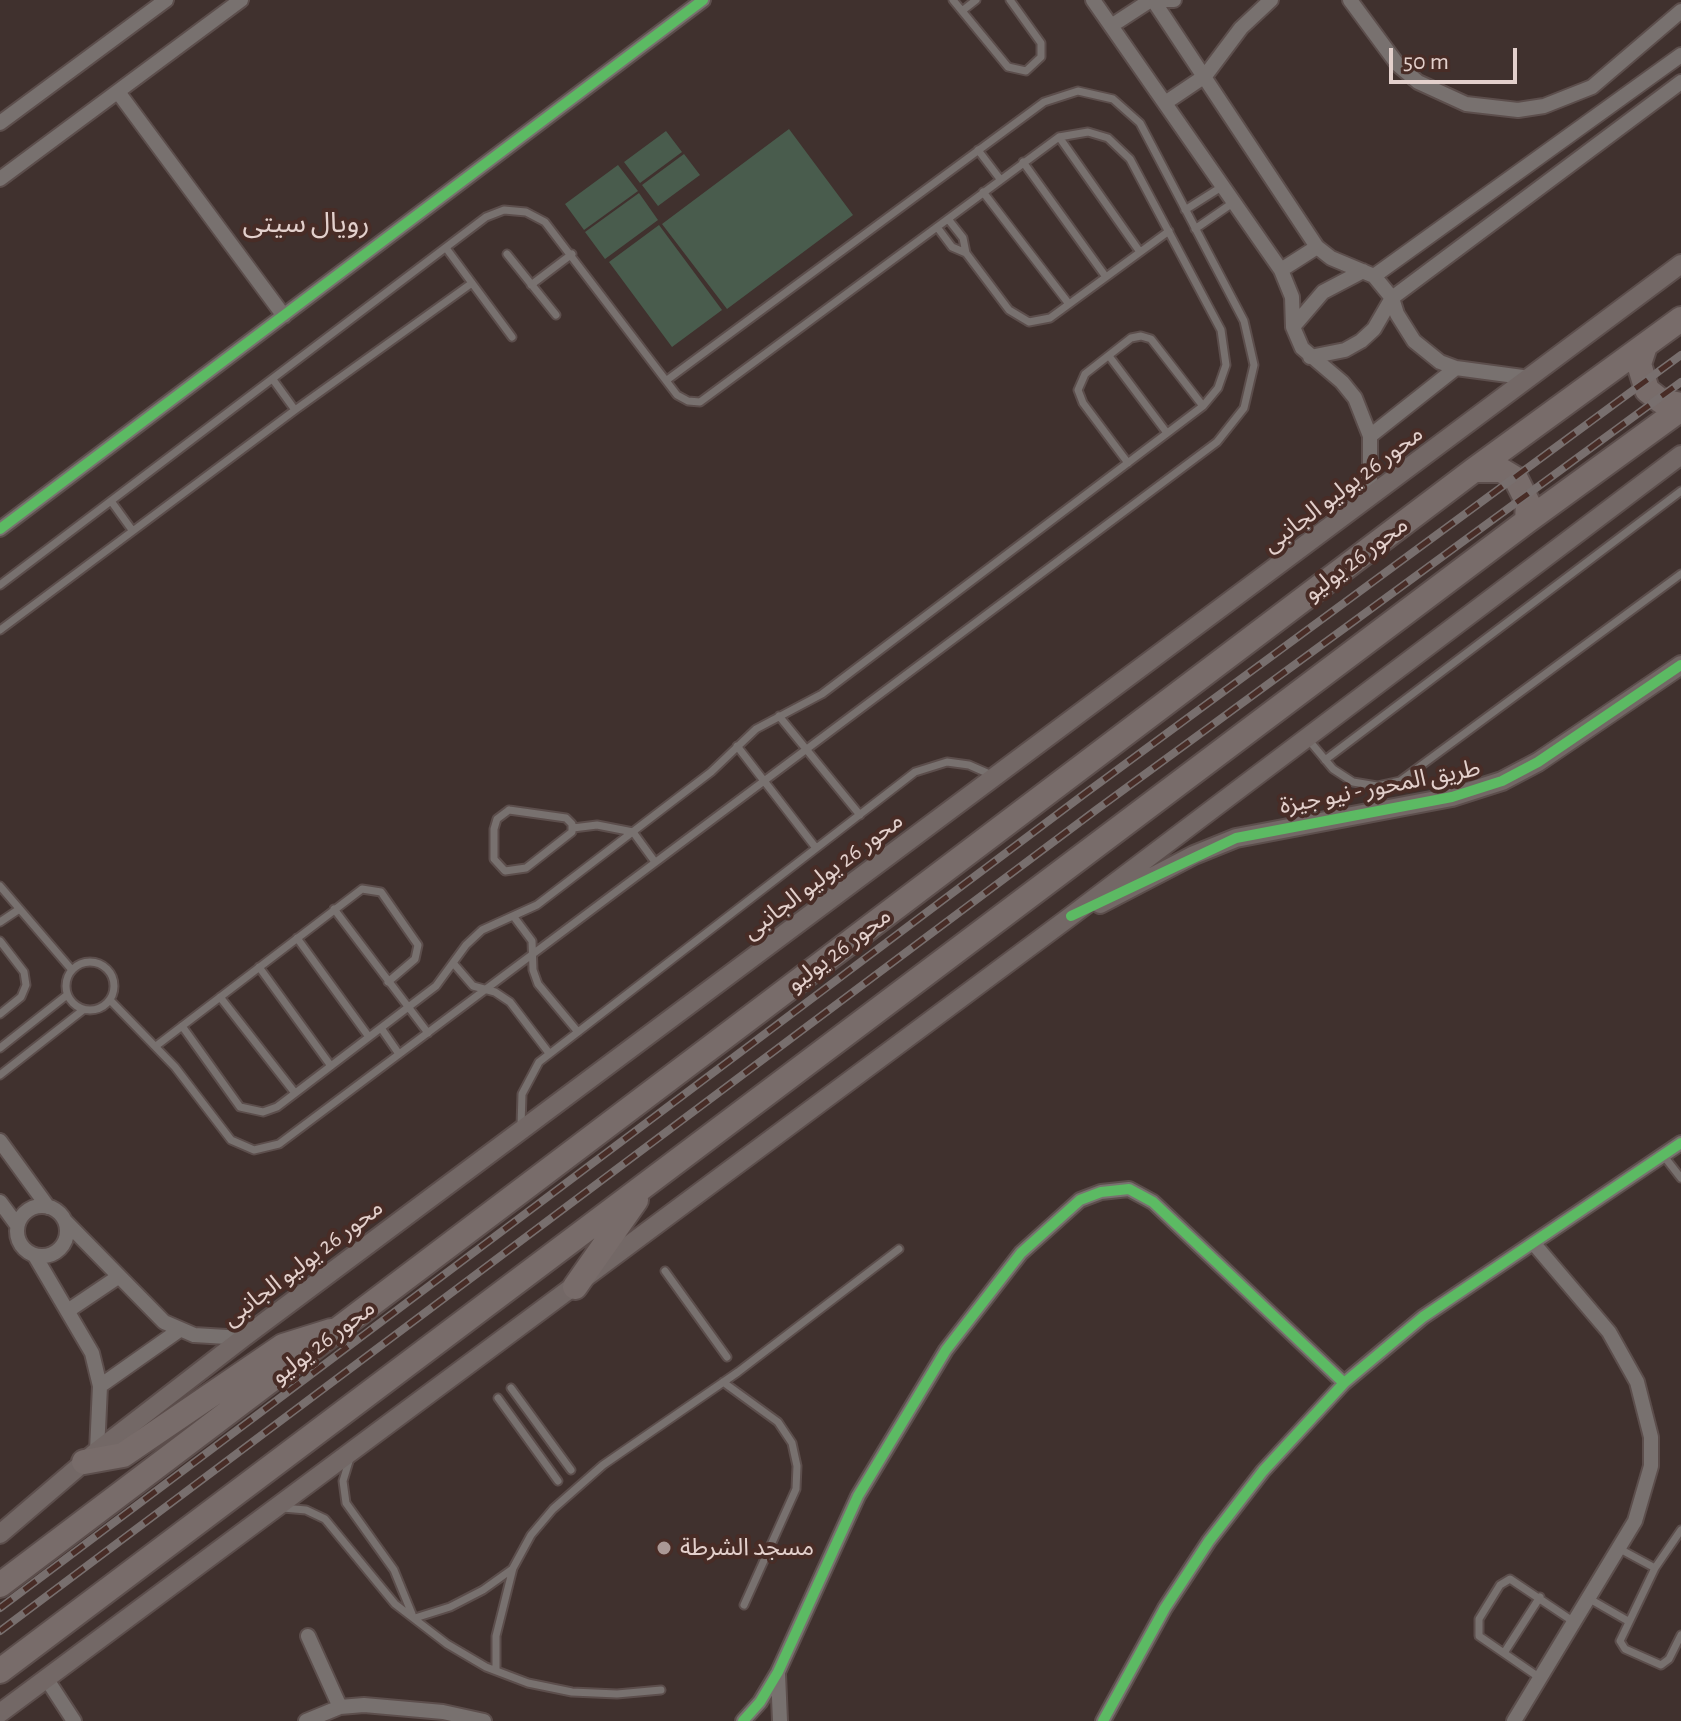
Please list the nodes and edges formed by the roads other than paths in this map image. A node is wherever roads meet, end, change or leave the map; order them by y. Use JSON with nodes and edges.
{"nodes":[{"id":1,"x":166,"y":0,"type":"edge"},
{"id":2,"x":241,"y":0,"type":"edge"},
{"id":3,"x":703,"y":0,"type":"edge"},
{"id":4,"x":953,"y":0,"type":"edge"},
{"id":5,"x":976,"y":0,"type":"edge"},
{"id":6,"x":1010,"y":0,"type":"edge"},
{"id":7,"x":1093,"y":0,"type":"edge"},
{"id":8,"x":1152,"y":0,"type":"edge"},
{"id":9,"x":1163,"y":0,"type":"edge"},
{"id":10,"x":1174,"y":0,"type":"edge"},
{"id":11,"x":1271,"y":0,"type":"edge"},
{"id":12,"x":1350,"y":0,"type":"edge"},
{"id":13,"x":962,"y":11,"type":"junction"},
{"id":14,"x":1681,"y":11,"type":"edge"},
{"id":15,"x":1111,"y":26,"type":"junction"},
{"id":16,"x":1681,"y":55,"type":"edge"},
{"id":17,"x":1205,"y":76,"type":"junction"},
{"id":18,"x":1681,"y":82,"type":"edge"},
{"id":19,"x":118,"y":92,"type":"junction"},
{"id":20,"x":1165,"y":103,"type":"junction"},
{"id":21,"x":0,"y":123,"type":"edge"},
{"id":22,"x":1059,"y":137,"type":"junction"},
{"id":23,"x":978,"y":150,"type":"junction"},
{"id":24,"x":1023,"y":162,"type":"junction"},
{"id":25,"x":0,"y":179,"type":"edge"},
{"id":26,"x":1000,"y":179,"type":"junction"},
{"id":27,"x":1223,"y":186,"type":"junction"},
{"id":28,"x":1494,"y":191,"type":"junction"},
{"id":29,"x":983,"y":192,"type":"junction"},
{"id":30,"x":1234,"y":202,"type":"junction"},
{"id":31,"x":1185,"y":210,"type":"junction"},
{"id":32,"x":1508,"y":211,"type":"junction"},
{"id":33,"x":948,"y":219,"type":"junction"},
{"id":34,"x":937,"y":227,"type":"junction"},
{"id":35,"x":1195,"y":229,"type":"junction"},
{"id":36,"x":1169,"y":231,"type":"junction"},
{"id":37,"x":1317,"y":247,"type":"junction"},
{"id":38,"x":446,"y":248,"type":"junction"},
{"id":39,"x":1140,"y":252,"type":"junction"},
{"id":40,"x":966,"y":253,"type":"junction"},
{"id":41,"x":507,"y":254,"type":"dead end"},
{"id":42,"x":572,"y":254,"type":"junction"},
{"id":43,"x":1681,"y":264,"type":"edge"},
{"id":44,"x":1281,"y":270,"type":"junction"},
{"id":45,"x":1368,"y":274,"type":"junction"},
{"id":46,"x":1106,"y":277,"type":"junction"},
{"id":47,"x":472,"y":283,"type":"junction"},
{"id":48,"x":531,"y":285,"type":"junction"},
{"id":49,"x":1392,"y":298,"type":"junction"},
{"id":50,"x":1069,"y":304,"type":"junction"},
{"id":51,"x":556,"y":315,"type":"dead end"},
{"id":52,"x":284,"y":316,"type":"junction"},
{"id":53,"x":1681,"y":319,"type":"edge"},
{"id":54,"x":1293,"y":327,"type":"junction"},
{"id":55,"x":512,"y":337,"type":"dead end"},
{"id":56,"x":1645,"y":346,"type":"junction"},
{"id":57,"x":1109,"y":356,"type":"junction"},
{"id":58,"x":1310,"y":357,"type":"junction"},
{"id":59,"x":1456,"y":368,"type":"junction"},
{"id":60,"x":1530,"y":378,"type":"junction"},
{"id":61,"x":667,"y":380,"type":"junction"},
{"id":62,"x":274,"y":381,"type":"junction"},
{"id":63,"x":1203,"y":406,"type":"junction"},
{"id":64,"x":1681,"y":407,"type":"edge"},
{"id":65,"x":295,"y":410,"type":"junction"},
{"id":66,"x":1167,"y":433,"type":"junction"},
{"id":67,"x":1370,"y":436,"type":"junction"},
{"id":68,"x":1681,"y":455,"type":"edge"},
{"id":69,"x":1128,"y":463,"type":"junction"},
{"id":70,"x":1474,"y":470,"type":"junction"},
{"id":71,"x":1681,"y":491,"type":"edge"},
{"id":72,"x":1370,"y":498,"type":"junction"},
{"id":73,"x":111,"y":501,"type":"junction"},
{"id":74,"x":1527,"y":521,"type":"junction"},
{"id":75,"x":0,"y":529,"type":"edge"},
{"id":76,"x":132,"y":530,"type":"junction"},
{"id":77,"x":1681,"y":574,"type":"edge"},
{"id":78,"x":0,"y":585,"type":"edge"},
{"id":79,"x":0,"y":630,"type":"edge"},
{"id":80,"x":1681,"y":665,"type":"edge"},
{"id":81,"x":779,"y":716,"type":"junction"},
{"id":82,"x":1306,"y":736,"type":"junction"},
{"id":83,"x":737,"y":746,"type":"junction"},
{"id":84,"x":806,"y":749,"type":"junction"},
{"id":85,"x":1325,"y":760,"type":"junction"},
{"id":86,"x":996,"y":777,"type":"junction"},
{"id":87,"x":764,"y":781,"type":"junction"},
{"id":88,"x":860,"y":815,"type":"junction"},
{"id":89,"x":573,"y":828,"type":"junction"},
{"id":90,"x":633,"y":832,"type":"junction"},
{"id":91,"x":816,"y":848,"type":"junction"},
{"id":92,"x":655,"y":862,"type":"junction"},
{"id":93,"x":0,"y":886,"type":"edge"},
{"id":94,"x":334,"y":909,"type":"junction"},
{"id":95,"x":18,"y":910,"type":"junction"},
{"id":96,"x":1071,"y":916,"type":"junction"},
{"id":97,"x":514,"y":917,"type":"junction"},
{"id":98,"x":0,"y":922,"type":"edge"},
{"id":99,"x":297,"y":938,"type":"junction"},
{"id":100,"x":0,"y":941,"type":"edge"},
{"id":101,"x":533,"y":954,"type":"junction"},
{"id":102,"x":454,"y":964,"type":"junction"},
{"id":103,"x":259,"y":967,"type":"junction"},
{"id":104,"x":72,"y":970,"type":"junction"},
{"id":105,"x":388,"y":982,"type":"junction"},
{"id":106,"x":486,"y":989,"type":"junction"},
{"id":107,"x":67,"y":995,"type":"junction"},
{"id":108,"x":220,"y":997,"type":"junction"},
{"id":109,"x":110,"y":1000,"type":"junction"},
{"id":110,"x":408,"y":1008,"type":"junction"},
{"id":111,"x":83,"y":1010,"type":"junction"},
{"id":112,"x":0,"y":1014,"type":"edge"},
{"id":113,"x":182,"y":1026,"type":"junction"},
{"id":114,"x":381,"y":1028,"type":"junction"},
{"id":115,"x":578,"y":1032,"type":"junction"},
{"id":116,"x":428,"y":1033,"type":"junction"},
{"id":117,"x":369,"y":1037,"type":"junction"},
{"id":118,"x":156,"y":1046,"type":"junction"},
{"id":119,"x":0,"y":1048,"type":"edge"},
{"id":120,"x":549,"y":1053,"type":"junction"},
{"id":121,"x":399,"y":1054,"type":"junction"},
{"id":122,"x":331,"y":1066,"type":"junction"},
{"id":123,"x":0,"y":1075,"type":"edge"},
{"id":124,"x":295,"y":1093,"type":"junction"},
{"id":125,"x":522,"y":1130,"type":"junction"},
{"id":126,"x":0,"y":1141,"type":"edge"},
{"id":127,"x":1681,"y":1143,"type":"edge"},
{"id":128,"x":1663,"y":1155,"type":"junction"},
{"id":129,"x":1681,"y":1178,"type":"edge"},
{"id":130,"x":650,"y":1181,"type":"junction"},
{"id":131,"x":0,"y":1202,"type":"edge"},
{"id":132,"x":48,"y":1207,"type":"junction"},
{"id":133,"x":66,"y":1222,"type":"junction"},
{"id":134,"x":17,"y":1225,"type":"junction"},
{"id":135,"x":1535,"y":1245,"type":"junction"},
{"id":136,"x":899,"y":1249,"type":"dead end"},
{"id":137,"x":35,"y":1256,"type":"junction"},
{"id":138,"x":665,"y":1271,"type":"dead end"},
{"id":139,"x":118,"y":1277,"type":"junction"},
{"id":140,"x":575,"y":1287,"type":"junction"},
{"id":141,"x":69,"y":1310,"type":"junction"},
{"id":142,"x":341,"y":1329,"type":"junction"},
{"id":143,"x":178,"y":1331,"type":"junction"},
{"id":144,"x":243,"y":1338,"type":"junction"},
{"id":145,"x":727,"y":1357,"type":"dead end"},
{"id":146,"x":723,"y":1382,"type":"junction"},
{"id":147,"x":1344,"y":1383,"type":"junction"},
{"id":148,"x":100,"y":1386,"type":"junction"},
{"id":149,"x":511,"y":1388,"type":"dead end"},
{"id":150,"x":498,"y":1398,"type":"dead end"},
{"id":151,"x":354,"y":1451,"type":"junction"},
{"id":152,"x":90,"y":1456,"type":"junction"},
{"id":153,"x":571,"y":1470,"type":"dead end"},
{"id":154,"x":558,"y":1481,"type":"dead end"},
{"id":155,"x":275,"y":1510,"type":"junction"},
{"id":156,"x":1681,"y":1530,"type":"edge"},
{"id":157,"x":0,"y":1534,"type":"edge"},
{"id":158,"x":1618,"y":1548,"type":"junction"},
{"id":159,"x":513,"y":1568,"type":"junction"},
{"id":160,"x":1655,"y":1568,"type":"junction"},
{"id":161,"x":0,"y":1585,"type":"edge"},
{"id":162,"x":1540,"y":1597,"type":"junction"},
{"id":163,"x":1588,"y":1598,"type":"junction"},
{"id":164,"x":744,"y":1605,"type":"dead end"},
{"id":165,"x":414,"y":1617,"type":"junction"},
{"id":166,"x":1628,"y":1621,"type":"junction"},
{"id":167,"x":1574,"y":1622,"type":"junction"},
{"id":168,"x":1681,"y":1635,"type":"edge"},
{"id":169,"x":308,"y":1636,"type":"dead end"},
{"id":170,"x":1504,"y":1653,"type":"junction"},
{"id":171,"x":496,"y":1670,"type":"junction"},
{"id":172,"x":0,"y":1671,"type":"edge"},
{"id":173,"x":778,"y":1672,"type":"junction"},
{"id":174,"x":46,"y":1678,"type":"junction"},
{"id":175,"x":1540,"y":1678,"type":"junction"},
{"id":176,"x":661,"y":1690,"type":"dead end"},
{"id":177,"x":340,"y":1707,"type":"junction"},
{"id":178,"x":8,"y":1714,"type":"edge"},
{"id":179,"x":74,"y":1721,"type":"edge"},
{"id":180,"x":306,"y":1721,"type":"edge"},
{"id":181,"x":484,"y":1721,"type":"edge"},
{"id":182,"x":743,"y":1721,"type":"edge"},
{"id":183,"x":780,"y":1721,"type":"edge"},
{"id":184,"x":1103,"y":1721,"type":"edge"},
{"id":185,"x":1514,"y":1721,"type":"edge"}],
"edges":[{"from":1,"to":21,"type":"street"},
{"from":2,"to":19,"type":"street"},
{"from":3,"to":52,"type":"street"},
{"from":4,"to":13,"type":"lane"},
{"from":5,"to":13,"type":"lane"},
{"from":6,"to":13,"type":"lane"},
{"from":7,"to":15,"type":"street"},
{"from":8,"to":15,"type":"street"},
{"from":8,"to":17,"type":"street"},
{"from":9,"to":10,"type":"street"},
{"from":11,"to":17,"type":"street"},
{"from":12,"to":14,"type":"street"},
{"from":15,"to":20,"type":"street"},
{"from":16,"to":28,"type":"street"},
{"from":17,"to":20,"type":"street"},
{"from":17,"to":37,"type":"street"},
{"from":18,"to":32,"type":"street"},
{"from":19,"to":25,"type":"street"},
{"from":19,"to":52,"type":"street"},
{"from":20,"to":27,"type":"street"},
{"from":22,"to":24,"type":"lane"},
{"from":22,"to":36,"type":"lane"},
{"from":22,"to":39,"type":"lane"},
{"from":23,"to":26,"type":"lane"},
{"from":23,"to":31,"type":"lane"},
{"from":23,"to":61,"type":"lane"},
{"from":24,"to":26,"type":"lane"},
{"from":24,"to":46,"type":"lane"},
{"from":26,"to":29,"type":"lane"},
{"from":27,"to":30,"type":"street"},
{"from":27,"to":31,"type":"lane"},
{"from":28,"to":32,"type":"street"},
{"from":28,"to":45,"type":"street"},
{"from":29,"to":33,"type":"lane"},
{"from":29,"to":50,"type":"lane"},
{"from":30,"to":35,"type":"lane"},
{"from":30,"to":44,"type":"street"},
{"from":31,"to":35,"type":"lane"},
{"from":32,"to":49,"type":"street"},
{"from":33,"to":34,"type":"lane"},
{"from":33,"to":40,"type":"lane"},
{"from":34,"to":40,"type":"lane"},
{"from":34,"to":61,"type":"lane"},
{"from":35,"to":84,"type":"lane"},
{"from":36,"to":39,"type":"lane"},
{"from":36,"to":63,"type":"lane"},
{"from":37,"to":44,"type":"street"},
{"from":37,"to":45,"type":"street"},
{"from":38,"to":42,"type":"lane"},
{"from":38,"to":47,"type":"lane"},
{"from":38,"to":62,"type":"lane"},
{"from":39,"to":46,"type":"lane"},
{"from":40,"to":50,"type":"lane"},
{"from":41,"to":48,"type":"lane"},
{"from":42,"to":48,"type":"lane"},
{"from":42,"to":61,"type":"lane"},
{"from":43,"to":60,"type":"main road","name":"محور 26 يوليو الجانبى"},
{"from":44,"to":54,"type":"street"},
{"from":45,"to":49,"type":"street"},
{"from":45,"to":54,"type":"street"},
{"from":46,"to":50,"type":"lane"},
{"from":47,"to":55,"type":"lane"},
{"from":47,"to":65,"type":"lane"},
{"from":48,"to":51,"type":"lane"},
{"from":49,"to":58,"type":"street"},
{"from":49,"to":59,"type":"street"},
{"from":52,"to":75,"type":"street"},
{"from":53,"to":56,"type":"highway","name":"محور 26 يوليو"},
{"from":54,"to":58,"type":"street"},
{"from":56,"to":64,"type":"highway"},
{"from":56,"to":70,"type":"highway","name":"محور 26 يوليو"},
{"from":57,"to":63,"type":"lane"},
{"from":57,"to":66,"type":"lane"},
{"from":57,"to":69,"type":"lane"},
{"from":58,"to":67,"type":"street"},
{"from":59,"to":60,"type":"street"},
{"from":59,"to":67,"type":"street"},
{"from":60,"to":72,"type":"main road","name":"محور 26 يوليو الجانبى"},
{"from":62,"to":65,"type":"lane"},
{"from":62,"to":73,"type":"lane"},
{"from":63,"to":66,"type":"lane"},
{"from":64,"to":74,"type":"highway"},
{"from":65,"to":76,"type":"lane"},
{"from":66,"to":69,"type":"lane"},
{"from":67,"to":72,"type":"street"},
{"from":68,"to":82,"type":"main road"},
{"from":69,"to":81,"type":"lane"},
{"from":70,"to":74,"type":"highway"},
{"from":70,"to":142,"type":"highway","name":"محور 26 يوليو"},
{"from":71,"to":85,"type":"lane"},
{"from":72,"to":86,"type":"main road","name":"محور 26 يوليو الجانبى"},
{"from":73,"to":76,"type":"lane"},
{"from":73,"to":78,"type":"lane"},
{"from":74,"to":130,"type":"highway"},
{"from":76,"to":79,"type":"lane"},
{"from":77,"to":85,"type":"lane"},
{"from":80,"to":96,"type":"main road","name":"طريق المحور - نيو جيزة"},
{"from":81,"to":83,"type":"lane"},
{"from":81,"to":84,"type":"lane"},
{"from":82,"to":85,"type":"lane"},
{"from":82,"to":96,"type":"main road"},
{"from":83,"to":87,"type":"lane"},
{"from":83,"to":90,"type":"lane"},
{"from":84,"to":87,"type":"lane"},
{"from":84,"to":88,"type":"lane"},
{"from":86,"to":88,"type":"lane"},
{"from":86,"to":125,"type":"main road","name":"محور 26 يوليو الجانبى"},
{"from":87,"to":91,"type":"lane"},
{"from":87,"to":92,"type":"lane"},
{"from":88,"to":91,"type":"lane"},
{"from":89,"to":89,"type":"lane"},
{"from":89,"to":90,"type":"lane"},
{"from":90,"to":92,"type":"lane"},
{"from":90,"to":97,"type":"lane"},
{"from":91,"to":115,"type":"lane"},
{"from":92,"to":101,"type":"lane"},
{"from":93,"to":95,"type":"lane"},
{"from":94,"to":99,"type":"lane"},
{"from":94,"to":105,"type":"lane"},
{"from":94,"to":105,"type":"lane"},
{"from":95,"to":98,"type":"lane"},
{"from":95,"to":104,"type":"lane"},
{"from":96,"to":140,"type":"main road"},
{"from":97,"to":101,"type":"lane"},
{"from":97,"to":102,"type":"lane"},
{"from":99,"to":103,"type":"lane"},
{"from":99,"to":117,"type":"lane"},
{"from":100,"to":112,"type":"lane"},
{"from":101,"to":106,"type":"lane"},
{"from":101,"to":115,"type":"lane"},
{"from":102,"to":106,"type":"lane"},
{"from":102,"to":110,"type":"lane"},
{"from":103,"to":108,"type":"lane"},
{"from":103,"to":122,"type":"lane"},
{"from":104,"to":107,"type":"lane"},
{"from":104,"to":109,"type":"lane"},
{"from":105,"to":110,"type":"lane"},
{"from":106,"to":116,"type":"lane"},
{"from":106,"to":120,"type":"lane"},
{"from":107,"to":111,"type":"lane"},
{"from":107,"to":119,"type":"lane"},
{"from":108,"to":113,"type":"lane"},
{"from":108,"to":124,"type":"lane"},
{"from":109,"to":111,"type":"lane"},
{"from":109,"to":118,"type":"lane"},
{"from":110,"to":114,"type":"lane"},
{"from":110,"to":116,"type":"lane"},
{"from":111,"to":123,"type":"lane"},
{"from":113,"to":118,"type":"lane"},
{"from":113,"to":124,"type":"lane"},
{"from":114,"to":117,"type":"lane"},
{"from":114,"to":121,"type":"lane"},
{"from":115,"to":120,"type":"lane"},
{"from":116,"to":121,"type":"lane"},
{"from":117,"to":122,"type":"lane"},
{"from":118,"to":121,"type":"lane"},
{"from":120,"to":125,"type":"lane"},
{"from":122,"to":124,"type":"lane"},
{"from":125,"to":144,"type":"main road","name":"محور 26 يوليو الجانبى"},
{"from":126,"to":132,"type":"street"},
{"from":127,"to":128,"type":"street"},
{"from":128,"to":129,"type":"lane"},
{"from":128,"to":135,"type":"street"},
{"from":130,"to":140,"type":"highway"},
{"from":130,"to":172,"type":"highway"},
{"from":131,"to":134,"type":"street"},
{"from":132,"to":133,"type":"street"},
{"from":132,"to":134,"type":"street"},
{"from":133,"to":137,"type":"street"},
{"from":133,"to":139,"type":"street"},
{"from":134,"to":137,"type":"street"},
{"from":135,"to":147,"type":"street"},
{"from":135,"to":158,"type":"street"},
{"from":136,"to":146,"type":"lane"},
{"from":137,"to":141,"type":"street"},
{"from":138,"to":145,"type":"lane"},
{"from":139,"to":141,"type":"street"},
{"from":139,"to":143,"type":"street"},
{"from":140,"to":151,"type":"main road"},
{"from":141,"to":148,"type":"street"},
{"from":142,"to":152,"type":"highway"},
{"from":142,"to":161,"type":"highway","name":"محور 26 يوليو"},
{"from":143,"to":144,"type":"street"},
{"from":143,"to":148,"type":"street"},
{"from":144,"to":152,"type":"main road","name":"محور 26 يوليو الجانبى"},
{"from":146,"to":159,"type":"lane"},
{"from":146,"to":164,"type":"lane"},
{"from":147,"to":173,"type":"street"},
{"from":147,"to":184,"type":"street"},
{"from":148,"to":152,"type":"street"},
{"from":149,"to":153,"type":"lane"},
{"from":150,"to":154,"type":"lane"},
{"from":151,"to":155,"type":"main road"},
{"from":151,"to":165,"type":"lane"},
{"from":152,"to":157,"type":"main road","name":"محور 26 يوليو الجانبى"},
{"from":155,"to":165,"type":"lane"},
{"from":155,"to":174,"type":"main road"},
{"from":156,"to":160,"type":"lane"},
{"from":158,"to":160,"type":"lane"},
{"from":158,"to":163,"type":"street"},
{"from":159,"to":165,"type":"lane"},
{"from":159,"to":171,"type":"lane"},
{"from":160,"to":166,"type":"lane"},
{"from":162,"to":167,"type":"lane"},
{"from":162,"to":170,"type":"lane"},
{"from":162,"to":170,"type":"lane"},
{"from":163,"to":166,"type":"lane"},
{"from":163,"to":167,"type":"street"},
{"from":165,"to":171,"type":"lane"},
{"from":166,"to":168,"type":"lane"},
{"from":167,"to":175,"type":"street"},
{"from":169,"to":177,"type":"street"},
{"from":170,"to":175,"type":"lane"},
{"from":171,"to":176,"type":"lane"},
{"from":173,"to":182,"type":"street"},
{"from":173,"to":183,"type":"street"},
{"from":174,"to":178,"type":"main road"},
{"from":174,"to":179,"type":"street"},
{"from":175,"to":185,"type":"street"},
{"from":177,"to":180,"type":"street"},
{"from":177,"to":181,"type":"street"}]}
